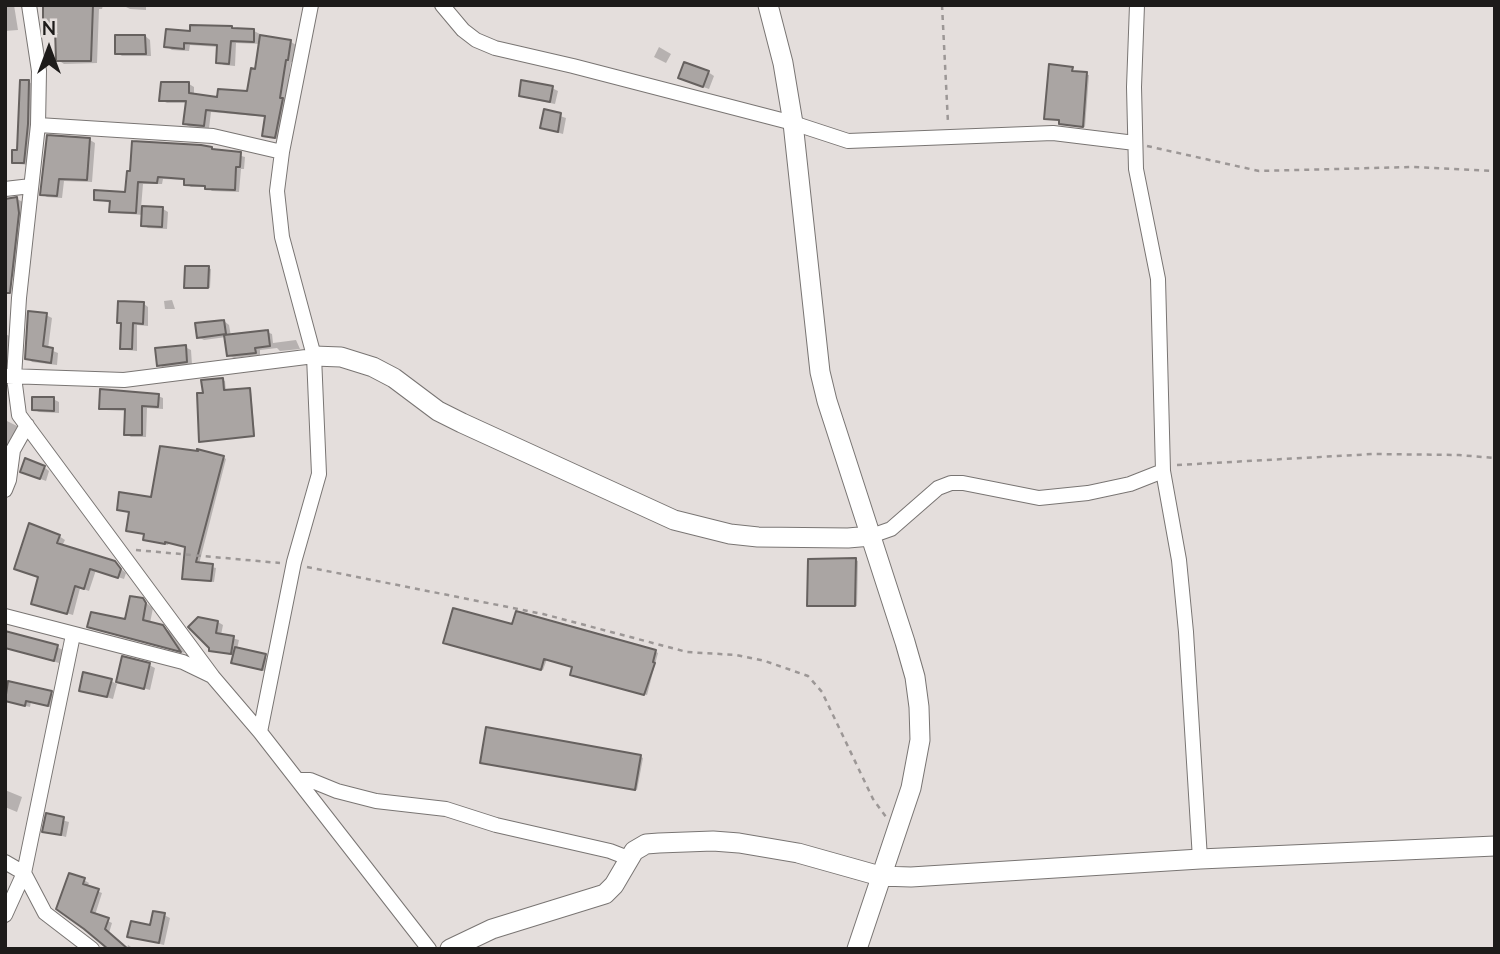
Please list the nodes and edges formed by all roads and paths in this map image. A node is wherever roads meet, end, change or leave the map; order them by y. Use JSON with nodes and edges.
{"nodes":[{"id":1,"x":29,"y":5,"type":"edge"},
{"id":2,"x":311,"y":5,"type":"edge"},
{"id":3,"x":442,"y":5,"type":"edge"},
{"id":4,"x":768,"y":5,"type":"edge"},
{"id":5,"x":942,"y":5,"type":"edge"},
{"id":6,"x":1137,"y":5,"type":"edge"},
{"id":7,"x":793,"y":124,"type":"junction"},
{"id":8,"x":38,"y":125,"type":"junction"},
{"id":9,"x":949,"y":137,"type":"junction"},
{"id":10,"x":1135,"y":143,"type":"junction"},
{"id":11,"x":282,"y":152,"type":"junction"},
{"id":12,"x":1495,"y":171,"type":"edge"},
{"id":13,"x":31,"y":186,"type":"junction"},
{"id":14,"x":5,"y":189,"type":"edge"},
{"id":15,"x":314,"y":356,"type":"junction"},
{"id":16,"x":10,"y":377,"type":"edge"},
{"id":17,"x":27,"y":425,"type":"junction"},
{"id":18,"x":1495,"y":458,"type":"edge"},
{"id":19,"x":1163,"y":469,"type":"junction"},
{"id":20,"x":5,"y":490,"type":"edge"},
{"id":21,"x":871,"y":536,"type":"junction"},
{"id":22,"x":119,"y":549,"type":"junction"},
{"id":23,"x":294,"y":564,"type":"junction"},
{"id":24,"x":5,"y":616,"type":"edge"},
{"id":25,"x":73,"y":635,"type":"junction"},
{"id":26,"x":213,"y":677,"type":"junction"},
{"id":27,"x":260,"y":733,"type":"junction"},
{"id":28,"x":298,"y":780,"type":"junction"},
{"id":29,"x":898,"y":824,"type":"junction"},
{"id":30,"x":1495,"y":846,"type":"edge"},
{"id":31,"x":628,"y":858,"type":"junction"},
{"id":32,"x":1200,"y":859,"type":"junction"},
{"id":33,"x":5,"y":862,"type":"edge"},
{"id":34,"x":24,"y":873,"type":"junction"},
{"id":35,"x":880,"y":876,"type":"junction"},
{"id":36,"x":5,"y":915,"type":"edge"},
{"id":37,"x":92,"y":949,"type":"edge"},
{"id":38,"x":429,"y":949,"type":"edge"},
{"id":39,"x":450,"y":949,"type":"edge"},
{"id":40,"x":857,"y":949,"type":"edge"}],
"edges":[{"from":1,"to":8,"type":"street"},
{"from":2,"to":11,"type":"street"},
{"from":3,"to":7,"type":"street"},
{"from":4,"to":7,"type":"street"},
{"from":5,"to":9,"type":"path"},
{"from":6,"to":10,"type":"street"},
{"from":7,"to":9,"type":"street"},
{"from":7,"to":21,"type":"street"},
{"from":8,"to":11,"type":"street"},
{"from":8,"to":13,"type":"street"},
{"from":9,"to":10,"type":"street"},
{"from":10,"to":12,"type":"path"},
{"from":10,"to":19,"type":"street"},
{"from":11,"to":15,"type":"street"},
{"from":13,"to":14,"type":"street"},
{"from":13,"to":16,"type":"street"},
{"from":15,"to":16,"type":"street"},
{"from":15,"to":21,"type":"street"},
{"from":15,"to":23,"type":"street"},
{"from":16,"to":17,"type":"street"},
{"from":17,"to":20,"type":"street"},
{"from":17,"to":22,"type":"street"},
{"from":18,"to":19,"type":"path"},
{"from":19,"to":21,"type":"street"},
{"from":19,"to":32,"type":"street"},
{"from":21,"to":29,"type":"street"},
{"from":22,"to":23,"type":"path"},
{"from":22,"to":26,"type":"street"},
{"from":23,"to":27,"type":"street"},
{"from":23,"to":29,"type":"path"},
{"from":24,"to":25,"type":"street"},
{"from":25,"to":26,"type":"street"},
{"from":25,"to":34,"type":"street"},
{"from":26,"to":27,"type":"street"},
{"from":27,"to":28,"type":"street"},
{"from":28,"to":31,"type":"street"},
{"from":28,"to":38,"type":"street"},
{"from":29,"to":35,"type":"street"},
{"from":30,"to":32,"type":"street"},
{"from":31,"to":35,"type":"street"},
{"from":31,"to":39,"type":"street"},
{"from":32,"to":35,"type":"street"},
{"from":33,"to":34,"type":"street"},
{"from":34,"to":36,"type":"street"},
{"from":34,"to":37,"type":"street"},
{"from":35,"to":40,"type":"street"}]}
